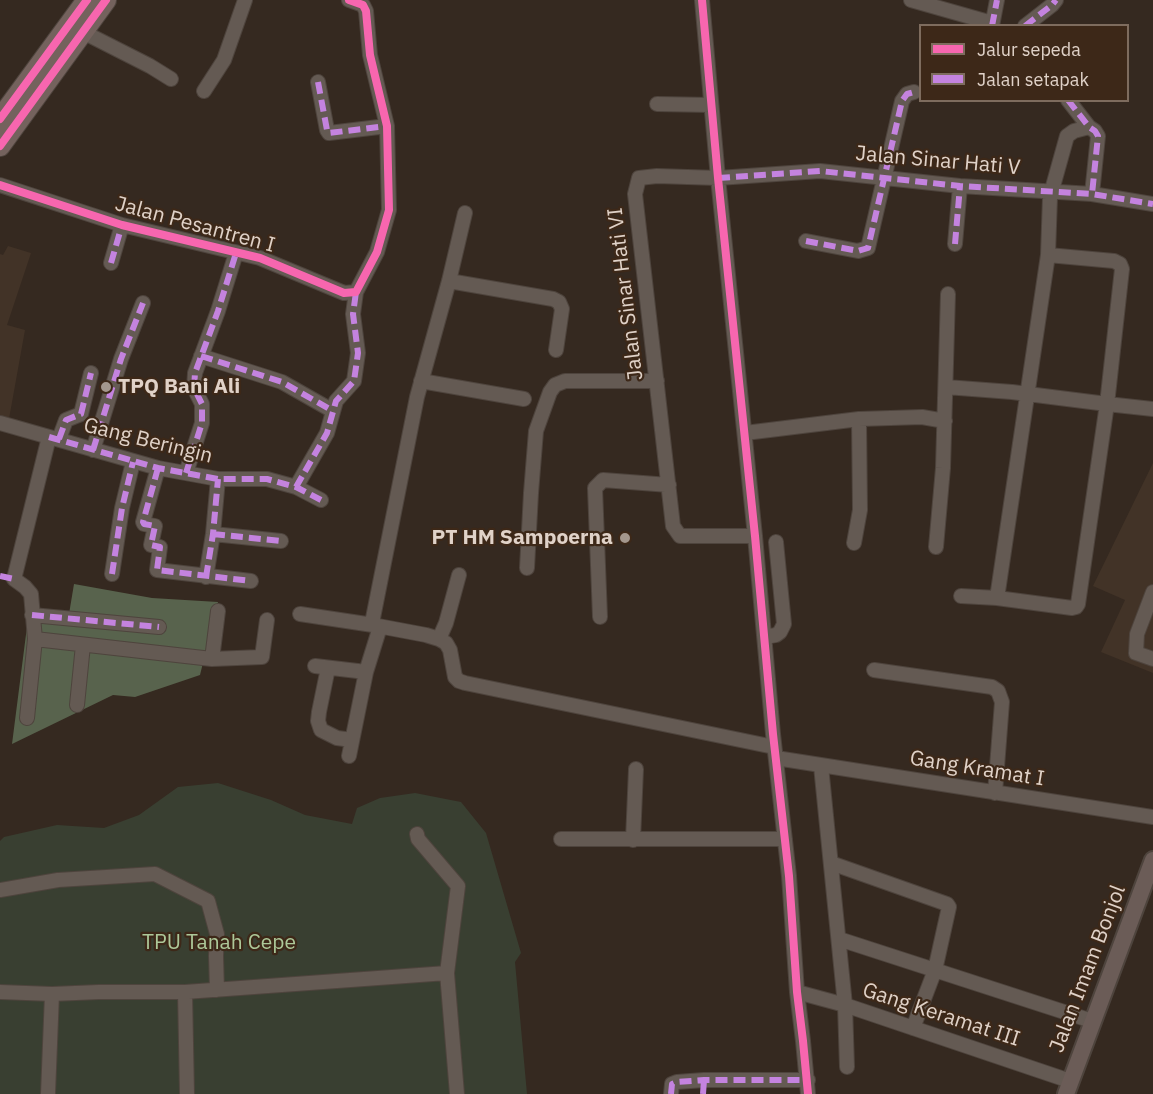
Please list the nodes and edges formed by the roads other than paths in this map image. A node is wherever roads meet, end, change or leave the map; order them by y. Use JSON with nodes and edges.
{"nodes":[{"id":1,"x":87,"y":0,"type":"edge"},
{"id":2,"x":106,"y":0,"type":"edge"},
{"id":3,"x":245,"y":0,"type":"edge"},
{"id":4,"x":349,"y":0,"type":"edge"},
{"id":5,"x":702,"y":0,"type":"edge"},
{"id":6,"x":911,"y":0,"type":"edge"},
{"id":7,"x":997,"y":0,"type":"edge"},
{"id":8,"x":1056,"y":0,"type":"edge"},
{"id":9,"x":992,"y":24,"type":"edge"},
{"id":10,"x":1028,"y":24,"type":"edge"},
{"id":11,"x":83,"y":32,"type":"junction"},
{"id":12,"x":171,"y":79,"type":"dead end"},
{"id":13,"x":318,"y":82,"type":"dead end"},
{"id":14,"x":204,"y":91,"type":"dead end"},
{"id":15,"x":914,"y":92,"type":"dead end"},
{"id":16,"x":1070,"y":102,"type":"edge"},
{"id":17,"x":657,"y":104,"type":"dead end"},
{"id":18,"x":711,"y":105,"type":"junction"},
{"id":19,"x":0,"y":119,"type":"edge"},
{"id":20,"x":387,"y":126,"type":"junction"},
{"id":21,"x":1089,"y":127,"type":"junction"},
{"id":22,"x":0,"y":146,"type":"edge"},
{"id":23,"x":883,"y":177,"type":"junction"},
{"id":24,"x":718,"y":178,"type":"junction"},
{"id":25,"x":0,"y":185,"type":"edge"},
{"id":26,"x":960,"y":186,"type":"junction"},
{"id":27,"x":1052,"y":193,"type":"junction"},
{"id":28,"x":1092,"y":194,"type":"junction"},
{"id":29,"x":1153,"y":204,"type":"edge"},
{"id":30,"x":465,"y":213,"type":"dead end"},
{"id":31,"x":122,"y":225,"type":"junction"},
{"id":32,"x":806,"y":241,"type":"dead end"},
{"id":33,"x":955,"y":244,"type":"dead end"},
{"id":34,"x":236,"y":253,"type":"junction"},
{"id":35,"x":1048,"y":255,"type":"junction"},
{"id":36,"x":111,"y":263,"type":"dead end"},
{"id":37,"x":449,"y":281,"type":"junction"},
{"id":38,"x":356,"y":292,"type":"junction"},
{"id":39,"x":948,"y":294,"type":"dead end"},
{"id":40,"x":143,"y":303,"type":"dead end"},
{"id":41,"x":556,"y":350,"type":"dead end"},
{"id":42,"x":201,"y":356,"type":"junction"},
{"id":43,"x":91,"y":373,"type":"dead end"},
{"id":44,"x":421,"y":381,"type":"junction"},
{"id":45,"x":657,"y":381,"type":"junction"},
{"id":46,"x":946,"y":387,"type":"junction"},
{"id":47,"x":1027,"y":394,"type":"junction"},
{"id":48,"x":524,"y":399,"type":"dead end"},
{"id":49,"x":1107,"y":404,"type":"junction"},
{"id":50,"x":1153,"y":409,"type":"edge"},
{"id":51,"x":333,"y":411,"type":"junction"},
{"id":52,"x":859,"y":419,"type":"junction"},
{"id":53,"x":945,"y":421,"type":"junction"},
{"id":54,"x":0,"y":423,"type":"edge"},
{"id":55,"x":745,"y":433,"type":"junction"},
{"id":56,"x":54,"y":438,"type":"junction"},
{"id":57,"x":93,"y":450,"type":"junction"},
{"id":58,"x":133,"y":462,"type":"junction"},
{"id":59,"x":158,"y":468,"type":"junction"},
{"id":60,"x":186,"y":473,"type":"junction"},
{"id":61,"x":218,"y":479,"type":"junction"},
{"id":62,"x":669,"y":485,"type":"junction"},
{"id":63,"x":296,"y":487,"type":"junction"},
{"id":64,"x":321,"y":500,"type":"dead end"},
{"id":65,"x":213,"y":534,"type":"junction"},
{"id":66,"x":755,"y":536,"type":"junction"},
{"id":67,"x":281,"y":541,"type":"dead end"},
{"id":68,"x":776,"y":542,"type":"dead end"},
{"id":69,"x":854,"y":543,"type":"dead end"},
{"id":70,"x":936,"y":547,"type":"dead end"},
{"id":71,"x":527,"y":568,"type":"dead end"},
{"id":72,"x":112,"y":574,"type":"dead end"},
{"id":73,"x":459,"y":575,"type":"dead end"},
{"id":74,"x":0,"y":576,"type":"edge"},
{"id":75,"x":206,"y":577,"type":"junction"},
{"id":76,"x":14,"y":579,"type":"junction"},
{"id":77,"x":251,"y":581,"type":"dead end"},
{"id":78,"x":1153,"y":592,"type":"edge"},
{"id":79,"x":961,"y":596,"type":"dead end"},
{"id":80,"x":997,"y":598,"type":"junction"},
{"id":81,"x":218,"y":611,"type":"dead end"},
{"id":82,"x":300,"y":614,"type":"dead end"},
{"id":83,"x":32,"y":615,"type":"junction"},
{"id":84,"x":600,"y":617,"type":"dead end"},
{"id":85,"x":267,"y":620,"type":"dead end"},
{"id":86,"x":376,"y":626,"type":"junction"},
{"id":87,"x":159,"y":627,"type":"dead end"},
{"id":88,"x":765,"y":637,"type":"junction"},
{"id":89,"x":35,"y":639,"type":"junction"},
{"id":90,"x":439,"y":639,"type":"junction"},
{"id":91,"x":83,"y":645,"type":"junction"},
{"id":92,"x":212,"y":659,"type":"junction"},
{"id":93,"x":1153,"y":660,"type":"edge"},
{"id":94,"x":874,"y":670,"type":"dead end"},
{"id":95,"x":366,"y":672,"type":"junction"},
{"id":96,"x":77,"y":705,"type":"dead end"},
{"id":97,"x":27,"y":718,"type":"dead end"},
{"id":98,"x":352,"y":740,"type":"junction"},
{"id":99,"x":775,"y":753,"type":"junction"},
{"id":100,"x":349,"y":756,"type":"dead end"},
{"id":101,"x":821,"y":766,"type":"junction"},
{"id":102,"x":636,"y":769,"type":"dead end"},
{"id":103,"x":995,"y":793,"type":"junction"},
{"id":104,"x":1153,"y":817,"type":"edge"},
{"id":105,"x":417,"y":834,"type":"dead end"},
{"id":106,"x":561,"y":839,"type":"dead end"},
{"id":107,"x":785,"y":839,"type":"junction"},
{"id":108,"x":633,"y":840,"type":"junction"},
{"id":109,"x":1153,"y":860,"type":"edge"},
{"id":110,"x":831,"y":864,"type":"junction"},
{"id":111,"x":0,"y":890,"type":"edge"},
{"id":112,"x":839,"y":939,"type":"junction"},
{"id":113,"x":935,"y":970,"type":"junction"},
{"id":114,"x":447,"y":974,"type":"junction"},
{"id":115,"x":217,"y":990,"type":"junction"},
{"id":116,"x":0,"y":992,"type":"edge"},
{"id":117,"x":185,"y":992,"type":"junction"},
{"id":118,"x":797,"y":992,"type":"junction"},
{"id":119,"x":52,"y":994,"type":"junction"},
{"id":120,"x":845,"y":1005,"type":"junction"},
{"id":121,"x":1092,"y":1021,"type":"junction"},
{"id":122,"x":913,"y":1028,"type":"junction"},
{"id":123,"x":847,"y":1067,"type":"dead end"},
{"id":124,"x":703,"y":1087,"type":"edge"},
{"id":125,"x":808,"y":1087,"type":"edge"},
{"id":126,"x":1068,"y":1087,"type":"edge"},
{"id":127,"x":48,"y":1094,"type":"edge"},
{"id":128,"x":187,"y":1094,"type":"edge"},
{"id":129,"x":457,"y":1094,"type":"edge"},
{"id":130,"x":671,"y":1094,"type":"edge"}],
"edges":[{"from":1,"to":19,"type":"highway"},
{"from":2,"to":11,"type":"highway"},
{"from":3,"to":14,"type":"street"},
{"from":4,"to":20,"type":"street"},
{"from":5,"to":18,"type":"street"},
{"from":6,"to":9,"type":"street"},
{"from":7,"to":9,"type":"street"},
{"from":8,"to":10,"type":"street"},
{"from":11,"to":12,"type":"street"},
{"from":11,"to":22,"type":"highway"},
{"from":13,"to":20,"type":"street"},
{"from":15,"to":23,"type":"street"},
{"from":16,"to":21,"type":"street"},
{"from":17,"to":18,"type":"street"},
{"from":18,"to":24,"type":"street"},
{"from":20,"to":38,"type":"street"},
{"from":21,"to":27,"type":"street"},
{"from":21,"to":28,"type":"street"},
{"from":23,"to":24,"type":"street","name":"Jalan Sinar Hati V"},
{"from":23,"to":26,"type":"street","name":"Jalan Sinar Hati V"},
{"from":23,"to":32,"type":"street"},
{"from":24,"to":45,"type":"street","name":"Jalan Sinar Hati VI"},
{"from":24,"to":55,"type":"street"},
{"from":25,"to":31,"type":"street","name":"Jalan Pesantren I"},
{"from":26,"to":27,"type":"street","name":"Jalan Sinar Hati V"},
{"from":26,"to":33,"type":"street"},
{"from":27,"to":28,"type":"street","name":"Jalan Sinar Hati V"},
{"from":27,"to":35,"type":"street"},
{"from":28,"to":29,"type":"street","name":"Jalan Sinar Hati V"},
{"from":30,"to":37,"type":"street"},
{"from":31,"to":34,"type":"street","name":"Jalan Pesantren I"},
{"from":31,"to":36,"type":"street"},
{"from":34,"to":38,"type":"street","name":"Jalan Pesantren I"},
{"from":34,"to":42,"type":"street"},
{"from":35,"to":47,"type":"street"},
{"from":35,"to":49,"type":"street"},
{"from":37,"to":41,"type":"street"},
{"from":37,"to":44,"type":"street"},
{"from":38,"to":51,"type":"street"},
{"from":39,"to":46,"type":"street"},
{"from":40,"to":57,"type":"street"},
{"from":42,"to":51,"type":"street"},
{"from":42,"to":60,"type":"street"},
{"from":43,"to":56,"type":"street"},
{"from":44,"to":48,"type":"street"},
{"from":44,"to":86,"type":"street"},
{"from":45,"to":62,"type":"street","name":"Jalan Sinar Hati VI"},
{"from":45,"to":71,"type":"street"},
{"from":46,"to":47,"type":"street"},
{"from":46,"to":53,"type":"street"},
{"from":47,"to":49,"type":"street"},
{"from":47,"to":80,"type":"street"},
{"from":49,"to":50,"type":"street"},
{"from":49,"to":80,"type":"street"},
{"from":51,"to":63,"type":"street"},
{"from":52,"to":53,"type":"street"},
{"from":52,"to":55,"type":"street"},
{"from":52,"to":69,"type":"street"},
{"from":53,"to":70,"type":"street"},
{"from":54,"to":56,"type":"street","name":"Gang Beringin"},
{"from":55,"to":66,"type":"street"},
{"from":56,"to":57,"type":"street","name":"Gang Beringin"},
{"from":56,"to":76,"type":"street"},
{"from":57,"to":58,"type":"street","name":"Gang Beringin"},
{"from":58,"to":59,"type":"street","name":"Gang Beringin"},
{"from":58,"to":72,"type":"street"},
{"from":59,"to":60,"type":"street","name":"Gang Beringin"},
{"from":59,"to":75,"type":"street"},
{"from":60,"to":61,"type":"street","name":"Gang Beringin"},
{"from":61,"to":63,"type":"street","name":"Gang Beringin"},
{"from":61,"to":65,"type":"street"},
{"from":62,"to":66,"type":"street","name":"Jalan Sinar Hati VI"},
{"from":62,"to":84,"type":"street"},
{"from":63,"to":64,"type":"street","name":"Gang Beringin"},
{"from":65,"to":67,"type":"street"},
{"from":65,"to":75,"type":"street"},
{"from":66,"to":88,"type":"street"},
{"from":68,"to":88,"type":"street"},
{"from":73,"to":90,"type":"street"},
{"from":74,"to":76,"type":"street"},
{"from":75,"to":77,"type":"street"},
{"from":76,"to":83,"type":"street"},
{"from":78,"to":93,"type":"street"},
{"from":79,"to":80,"type":"street"},
{"from":81,"to":92,"type":"street"},
{"from":82,"to":86,"type":"street"},
{"from":83,"to":87,"type":"street"},
{"from":83,"to":89,"type":"street"},
{"from":85,"to":92,"type":"street"},
{"from":86,"to":90,"type":"street"},
{"from":86,"to":95,"type":"street"},
{"from":88,"to":99,"type":"street"},
{"from":89,"to":91,"type":"street"},
{"from":89,"to":97,"type":"street"},
{"from":90,"to":99,"type":"street","name":"Gang Kramat I"},
{"from":91,"to":92,"type":"street"},
{"from":91,"to":96,"type":"street"},
{"from":94,"to":103,"type":"street"},
{"from":95,"to":98,"type":"street"},
{"from":95,"to":98,"type":"street"},
{"from":98,"to":100,"type":"street"},
{"from":99,"to":101,"type":"street","name":"Gang Kramat I"},
{"from":99,"to":107,"type":"street"},
{"from":101,"to":103,"type":"street","name":"Gang Kramat I"},
{"from":101,"to":110,"type":"street"},
{"from":102,"to":108,"type":"street"},
{"from":103,"to":104,"type":"street","name":"Gang Kramat I"},
{"from":105,"to":114,"type":"street"},
{"from":106,"to":108,"type":"street"},
{"from":107,"to":108,"type":"street"},
{"from":107,"to":118,"type":"street"},
{"from":109,"to":121,"type":"main road","name":"Jalan Imam Bonjol"},
{"from":110,"to":112,"type":"street"},
{"from":110,"to":113,"type":"street"},
{"from":111,"to":115,"type":"street"},
{"from":112,"to":113,"type":"street"},
{"from":112,"to":120,"type":"street"},
{"from":113,"to":121,"type":"street"},
{"from":113,"to":122,"type":"street"},
{"from":114,"to":115,"type":"street"},
{"from":114,"to":129,"type":"street"},
{"from":115,"to":117,"type":"street"},
{"from":116,"to":119,"type":"street"},
{"from":117,"to":119,"type":"street"},
{"from":117,"to":128,"type":"street"},
{"from":118,"to":120,"type":"street","name":"Gang Keramat III"},
{"from":118,"to":125,"type":"street"},
{"from":119,"to":127,"type":"street"},
{"from":120,"to":122,"type":"street","name":"Gang Keramat III"},
{"from":120,"to":123,"type":"street"},
{"from":121,"to":126,"type":"main road","name":"Jalan Imam Bonjol"},
{"from":122,"to":126,"type":"street","name":"Gang Keramat III"},
{"from":124,"to":125,"type":"street"},
{"from":124,"to":130,"type":"street"}]}
